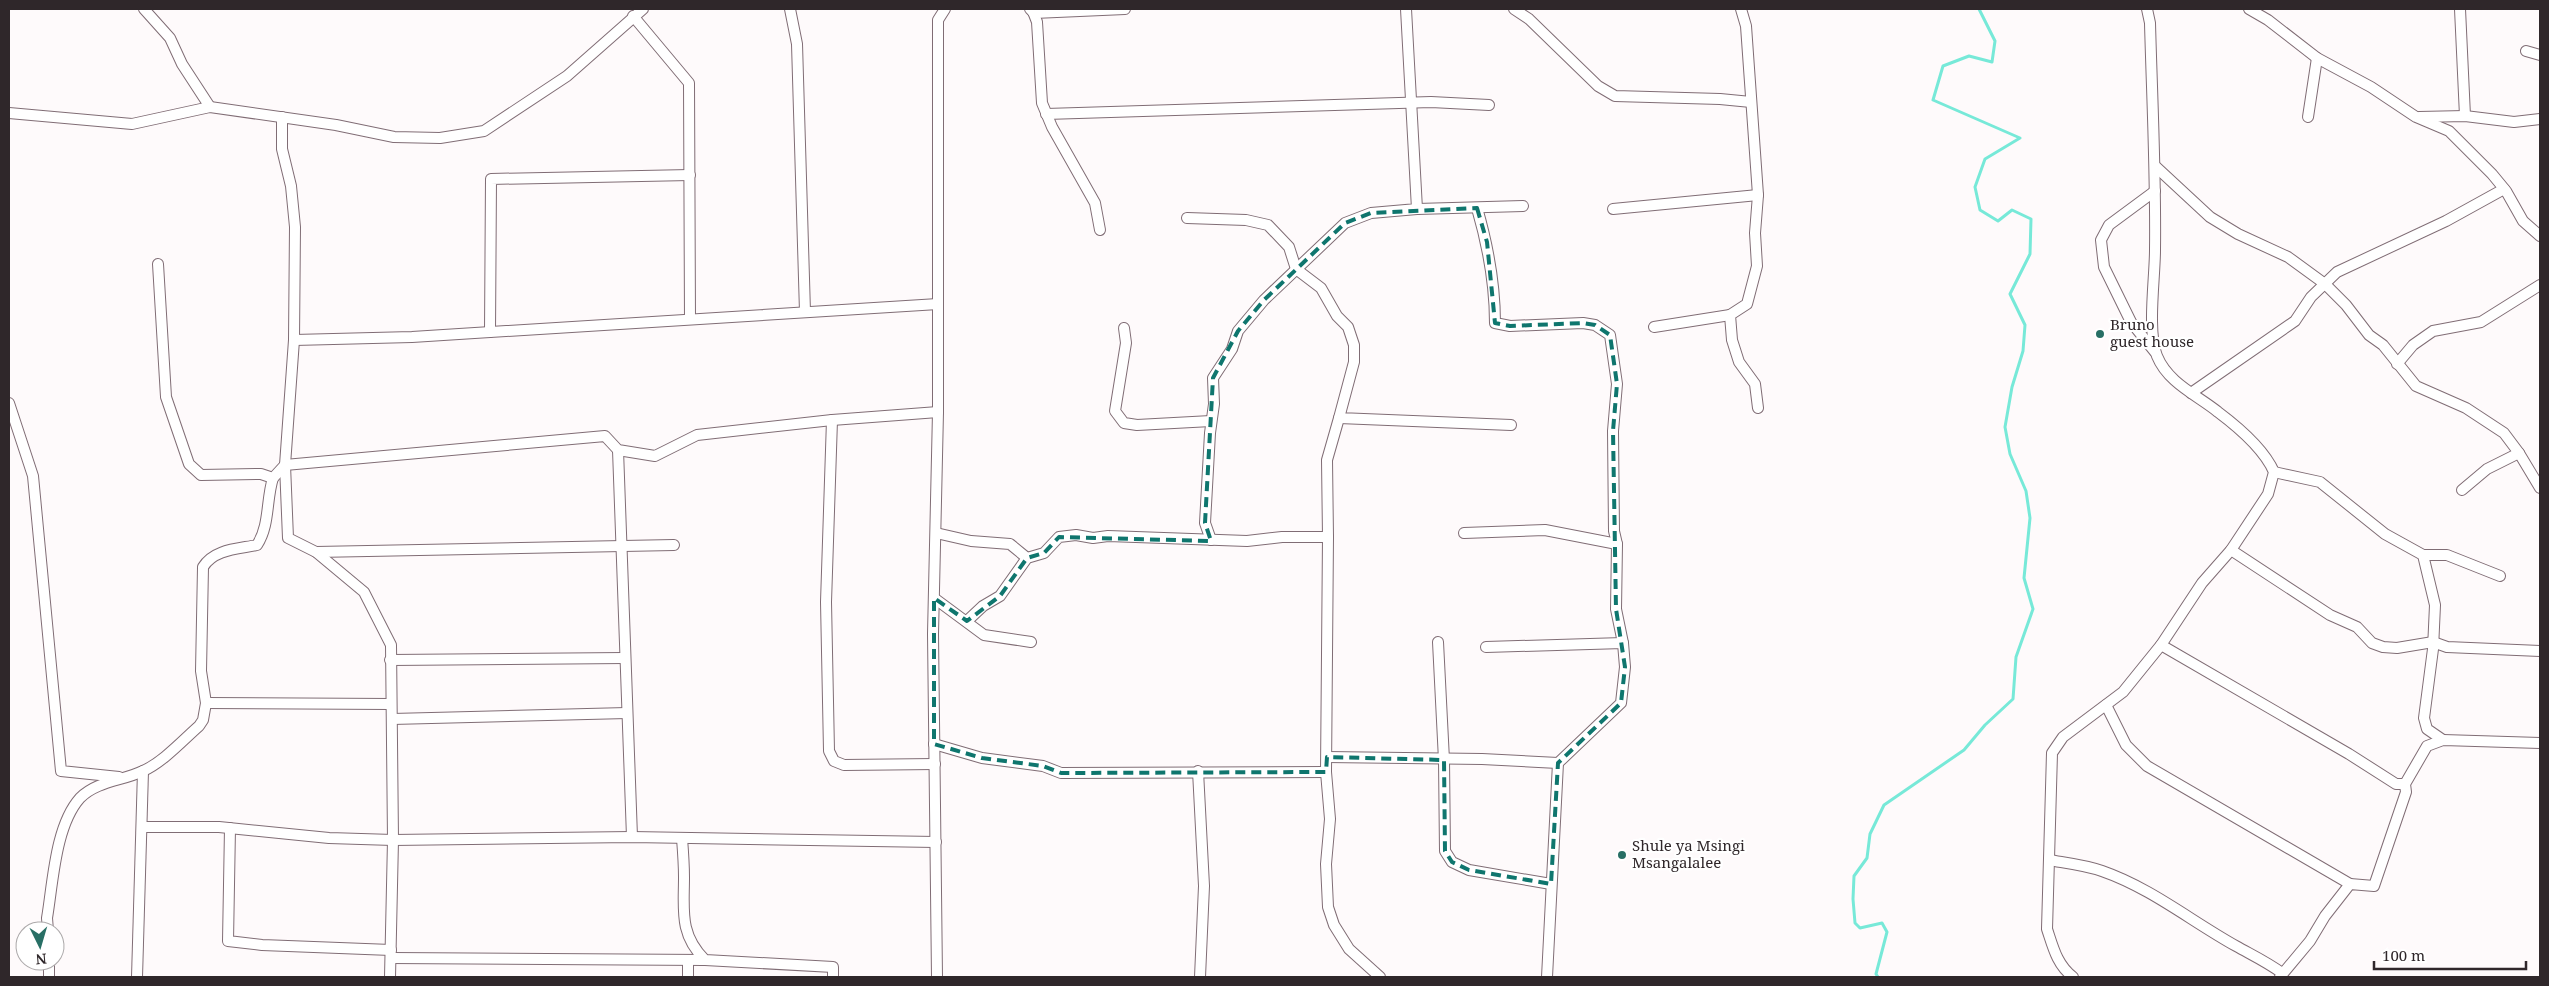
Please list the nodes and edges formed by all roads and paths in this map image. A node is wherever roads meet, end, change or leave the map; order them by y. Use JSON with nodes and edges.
{"nodes":[{"id":1,"x":144,"y":9,"type":"edge"},
{"id":2,"x":643,"y":9,"type":"edge"},
{"id":3,"x":790,"y":9,"type":"edge"},
{"id":4,"x":938,"y":9,"type":"edge"},
{"id":5,"x":945,"y":9,"type":"edge"},
{"id":6,"x":1125,"y":9,"type":"edge"},
{"id":7,"x":1406,"y":9,"type":"edge"},
{"id":8,"x":1514,"y":9,"type":"edge"},
{"id":9,"x":1741,"y":9,"type":"edge"},
{"id":10,"x":2147,"y":9,"type":"edge"},
{"id":11,"x":2249,"y":9,"type":"edge"},
{"id":12,"x":2460,"y":9,"type":"edge"},
{"id":13,"x":1032,"y":10,"type":"edge"},
{"id":14,"x":633,"y":16,"type":"junction"},
{"id":15,"x":938,"y":20,"type":"junction"},
{"id":16,"x":2526,"y":51,"type":"dead end"},
{"id":17,"x":2540,"y":55,"type":"edge"},
{"id":18,"x":2317,"y":58,"type":"junction"},
{"id":19,"x":1752,"y":102,"type":"junction"},
{"id":20,"x":1413,"y":103,"type":"junction"},
{"id":21,"x":1489,"y":105,"type":"dead end"},
{"id":22,"x":210,"y":106,"type":"junction"},
{"id":23,"x":9,"y":113,"type":"edge"},
{"id":24,"x":1046,"y":114,"type":"junction"},
{"id":25,"x":2465,"y":116,"type":"junction"},
{"id":26,"x":282,"y":117,"type":"junction"},
{"id":27,"x":2416,"y":117,"type":"junction"},
{"id":28,"x":2308,"y":118,"type":"dead end"},
{"id":29,"x":2540,"y":119,"type":"edge"},
{"id":30,"x":2154,"y":166,"type":"junction"},
{"id":31,"x":690,"y":175,"type":"junction"},
{"id":32,"x":2504,"y":189,"type":"junction"},
{"id":33,"x":2155,"y":191,"type":"junction"},
{"id":34,"x":1758,"y":195,"type":"junction"},
{"id":35,"x":1523,"y":206,"type":"dead end"},
{"id":36,"x":1477,"y":208,"type":"junction"},
{"id":37,"x":1613,"y":209,"type":"dead end"},
{"id":38,"x":1417,"y":210,"type":"junction"},
{"id":39,"x":1188,"y":218,"type":"dead end"},
{"id":40,"x":1100,"y":230,"type":"dead end"},
{"id":41,"x":2540,"y":236,"type":"edge"},
{"id":42,"x":158,"y":264,"type":"dead end"},
{"id":43,"x":1296,"y":269,"type":"junction"},
{"id":44,"x":2324,"y":283,"type":"junction"},
{"id":45,"x":2540,"y":286,"type":"edge"},
{"id":46,"x":938,"y":304,"type":"junction"},
{"id":47,"x":804,"y":312,"type":"junction"},
{"id":48,"x":1730,"y":315,"type":"junction"},
{"id":49,"x":690,"y":319,"type":"junction"},
{"id":50,"x":1654,"y":327,"type":"dead end"},
{"id":51,"x":1124,"y":328,"type":"dead end"},
{"id":52,"x":490,"y":332,"type":"junction"},
{"id":53,"x":294,"y":340,"type":"junction"},
{"id":54,"x":2157,"y":355,"type":"junction"},
{"id":55,"x":2396,"y":364,"type":"junction"},
{"id":56,"x":2191,"y":393,"type":"junction"},
{"id":57,"x":9,"y":403,"type":"edge"},
{"id":58,"x":1758,"y":408,"type":"dead end"},
{"id":59,"x":938,"y":412,"type":"junction"},
{"id":60,"x":1339,"y":418,"type":"junction"},
{"id":61,"x":832,"y":420,"type":"junction"},
{"id":62,"x":1211,"y":421,"type":"junction"},
{"id":63,"x":1511,"y":425,"type":"dead end"},
{"id":64,"x":618,"y":450,"type":"junction"},
{"id":65,"x":2519,"y":452,"type":"junction"},
{"id":66,"x":285,"y":465,"type":"junction"},
{"id":67,"x":2274,"y":472,"type":"junction"},
{"id":68,"x":2537,"y":477,"type":"edge"},
{"id":69,"x":273,"y":478,"type":"junction"},
{"id":70,"x":2540,"y":488,"type":"edge"},
{"id":71,"x":2462,"y":490,"type":"dead end"},
{"id":72,"x":936,"y":533,"type":"junction"},
{"id":73,"x":1464,"y":533,"type":"dead end"},
{"id":74,"x":1328,"y":537,"type":"junction"},
{"id":75,"x":1212,"y":540,"type":"junction"},
{"id":76,"x":1617,"y":544,"type":"junction"},
{"id":77,"x":674,"y":545,"type":"dead end"},
{"id":78,"x":620,"y":546,"type":"junction"},
{"id":79,"x":2230,"y":550,"type":"junction"},
{"id":80,"x":316,"y":552,"type":"junction"},
{"id":81,"x":2423,"y":555,"type":"junction"},
{"id":82,"x":1026,"y":558,"type":"junction"},
{"id":83,"x":2500,"y":576,"type":"dead end"},
{"id":84,"x":934,"y":598,"type":"junction"},
{"id":85,"x":968,"y":621,"type":"junction"},
{"id":86,"x":1031,"y":642,"type":"dead end"},
{"id":87,"x":1438,"y":642,"type":"dead end"},
{"id":88,"x":2433,"y":642,"type":"junction"},
{"id":89,"x":1623,"y":643,"type":"junction"},
{"id":90,"x":2161,"y":645,"type":"junction"},
{"id":91,"x":1486,"y":646,"type":"dead end"},
{"id":92,"x":2540,"y":651,"type":"edge"},
{"id":93,"x":625,"y":658,"type":"junction"},
{"id":94,"x":390,"y":660,"type":"junction"},
{"id":95,"x":206,"y":703,"type":"junction"},
{"id":96,"x":391,"y":704,"type":"junction"},
{"id":97,"x":2106,"y":705,"type":"junction"},
{"id":98,"x":627,"y":713,"type":"junction"},
{"id":99,"x":392,"y":719,"type":"junction"},
{"id":100,"x":2442,"y":740,"type":"junction"},
{"id":101,"x":2540,"y":743,"type":"edge"},
{"id":102,"x":934,"y":744,"type":"junction"},
{"id":103,"x":1327,"y":757,"type":"junction"},
{"id":104,"x":1444,"y":760,"type":"junction"},
{"id":105,"x":935,"y":764,"type":"junction"},
{"id":106,"x":1558,"y":764,"type":"junction"},
{"id":107,"x":144,"y":771,"type":"junction"},
{"id":108,"x":1198,"y":771,"type":"junction"},
{"id":109,"x":1326,"y":772,"type":"junction"},
{"id":110,"x":125,"y":777,"type":"junction"},
{"id":111,"x":2405,"y":784,"type":"junction"},
{"id":112,"x":142,"y":828,"type":"junction"},
{"id":113,"x":230,"y":828,"type":"junction"},
{"id":114,"x":632,"y":837,"type":"junction"},
{"id":115,"x":682,"y":838,"type":"junction"},
{"id":116,"x":393,"y":840,"type":"junction"},
{"id":117,"x":936,"y":842,"type":"junction"},
{"id":118,"x":2049,"y":860,"type":"junction"},
{"id":119,"x":1551,"y":884,"type":"junction"},
{"id":120,"x":2350,"y":884,"type":"junction"},
{"id":121,"x":47,"y":921,"type":"edge"},
{"id":122,"x":391,"y":954,"type":"junction"},
{"id":123,"x":688,"y":960,"type":"junction"},
{"id":124,"x":705,"y":960,"type":"junction"},
{"id":125,"x":2281,"y":975,"type":"edge"},
{"id":126,"x":137,"y":977,"type":"edge"},
{"id":127,"x":390,"y":977,"type":"edge"},
{"id":128,"x":688,"y":977,"type":"edge"},
{"id":129,"x":833,"y":977,"type":"edge"},
{"id":130,"x":938,"y":977,"type":"edge"},
{"id":131,"x":1200,"y":977,"type":"edge"},
{"id":132,"x":1380,"y":977,"type":"edge"},
{"id":133,"x":1547,"y":977,"type":"edge"},
{"id":134,"x":2073,"y":977,"type":"edge"}],
"edges":[{"from":1,"to":22,"type":"street"},
{"from":2,"to":14,"type":"street"},
{"from":3,"to":47,"type":"street"},
{"from":4,"to":15,"type":"street"},
{"from":5,"to":15,"type":"street"},
{"from":6,"to":13,"type":"street"},
{"from":7,"to":20,"type":"street"},
{"from":8,"to":19,"type":"street"},
{"from":9,"to":19,"type":"street"},
{"from":10,"to":30,"type":"street"},
{"from":11,"to":18,"type":"street"},
{"from":12,"to":25,"type":"street"},
{"from":13,"to":24,"type":"street"},
{"from":14,"to":26,"type":"street"},
{"from":14,"to":31,"type":"street"},
{"from":15,"to":46,"type":"street"},
{"from":16,"to":17,"type":"street"},
{"from":18,"to":27,"type":"street"},
{"from":18,"to":28,"type":"street"},
{"from":19,"to":34,"type":"street"},
{"from":20,"to":21,"type":"street"},
{"from":20,"to":24,"type":"street"},
{"from":20,"to":38,"type":"street"},
{"from":22,"to":23,"type":"street"},
{"from":22,"to":26,"type":"street"},
{"from":24,"to":40,"type":"street"},
{"from":25,"to":27,"type":"street"},
{"from":25,"to":29,"type":"street"},
{"from":26,"to":53,"type":"street"},
{"from":27,"to":32,"type":"street"},
{"from":30,"to":33,"type":"street"},
{"from":30,"to":44,"type":"street"},
{"from":31,"to":49,"type":"street"},
{"from":31,"to":52,"type":"street"},
{"from":32,"to":41,"type":"street"},
{"from":32,"to":44,"type":"street"},
{"from":33,"to":54,"type":"street"},
{"from":33,"to":54,"type":"street"},
{"from":34,"to":37,"type":"street"},
{"from":34,"to":48,"type":"street"},
{"from":35,"to":36,"type":"street"},
{"from":36,"to":38,"type":"street"},
{"from":36,"to":76,"type":"street"},
{"from":38,"to":43,"type":"street"},
{"from":39,"to":43,"type":"street"},
{"from":42,"to":69,"type":"street"},
{"from":43,"to":60,"type":"street"},
{"from":43,"to":62,"type":"street"},
{"from":44,"to":55,"type":"street"},
{"from":44,"to":56,"type":"street"},
{"from":45,"to":55,"type":"street"},
{"from":46,"to":47,"type":"street"},
{"from":46,"to":59,"type":"street"},
{"from":47,"to":49,"type":"street"},
{"from":48,"to":50,"type":"street"},
{"from":48,"to":58,"type":"street"},
{"from":49,"to":52,"type":"street"},
{"from":51,"to":62,"type":"street"},
{"from":52,"to":53,"type":"street"},
{"from":53,"to":66,"type":"street"},
{"from":54,"to":56,"type":"street"},
{"from":55,"to":65,"type":"street"},
{"from":56,"to":67,"type":"street"},
{"from":57,"to":110,"type":"street"},
{"from":59,"to":61,"type":"street"},
{"from":59,"to":72,"type":"street"},
{"from":60,"to":63,"type":"street"},
{"from":60,"to":74,"type":"street"},
{"from":61,"to":64,"type":"street"},
{"from":61,"to":105,"type":"street"},
{"from":62,"to":75,"type":"street"},
{"from":64,"to":66,"type":"street"},
{"from":64,"to":78,"type":"street"},
{"from":65,"to":68,"type":"street"},
{"from":65,"to":71,"type":"street"},
{"from":66,"to":69,"type":"street"},
{"from":66,"to":80,"type":"street"},
{"from":67,"to":79,"type":"street"},
{"from":67,"to":81,"type":"street"},
{"from":68,"to":70,"type":"street"},
{"from":69,"to":95,"type":"street"},
{"from":72,"to":82,"type":"street"},
{"from":72,"to":84,"type":"street"},
{"from":73,"to":76,"type":"street"},
{"from":74,"to":75,"type":"street"},
{"from":74,"to":103,"type":"street"},
{"from":75,"to":82,"type":"street"},
{"from":76,"to":89,"type":"street"},
{"from":77,"to":78,"type":"street"},
{"from":78,"to":80,"type":"street"},
{"from":78,"to":93,"type":"street"},
{"from":79,"to":88,"type":"street"},
{"from":79,"to":90,"type":"street"},
{"from":80,"to":94,"type":"street"},
{"from":81,"to":83,"type":"street"},
{"from":81,"to":88,"type":"street"},
{"from":82,"to":85,"type":"street"},
{"from":84,"to":85,"type":"street"},
{"from":84,"to":102,"type":"street"},
{"from":85,"to":86,"type":"street"},
{"from":87,"to":104,"type":"street"},
{"from":88,"to":92,"type":"street"},
{"from":88,"to":100,"type":"street"},
{"from":89,"to":91,"type":"street"},
{"from":89,"to":106,"type":"street"},
{"from":90,"to":97,"type":"street"},
{"from":90,"to":111,"type":"street"},
{"from":93,"to":94,"type":"street"},
{"from":93,"to":98,"type":"street"},
{"from":94,"to":96,"type":"street"},
{"from":95,"to":96,"type":"street"},
{"from":95,"to":107,"type":"street"},
{"from":96,"to":99,"type":"street"},
{"from":97,"to":118,"type":"street"},
{"from":97,"to":120,"type":"street"},
{"from":98,"to":99,"type":"street"},
{"from":98,"to":114,"type":"street"},
{"from":99,"to":116,"type":"street"},
{"from":100,"to":101,"type":"street"},
{"from":100,"to":111,"type":"street"},
{"from":102,"to":105,"type":"street"},
{"from":102,"to":108,"type":"street"},
{"from":103,"to":104,"type":"street"},
{"from":103,"to":109,"type":"street"},
{"from":104,"to":106,"type":"street"},
{"from":104,"to":119,"type":"street"},
{"from":105,"to":117,"type":"street"},
{"from":106,"to":119,"type":"street"},
{"from":107,"to":110,"type":"street"},
{"from":107,"to":112,"type":"street"},
{"from":108,"to":109,"type":"street"},
{"from":108,"to":131,"type":"street"},
{"from":109,"to":132,"type":"street"},
{"from":110,"to":121,"type":"street"},
{"from":111,"to":120,"type":"street"},
{"from":112,"to":113,"type":"street"},
{"from":112,"to":126,"type":"street"},
{"from":113,"to":116,"type":"street"},
{"from":113,"to":122,"type":"street"},
{"from":114,"to":115,"type":"street"},
{"from":114,"to":116,"type":"street"},
{"from":115,"to":117,"type":"street"},
{"from":115,"to":124,"type":"street"},
{"from":116,"to":122,"type":"street"},
{"from":117,"to":130,"type":"street"},
{"from":118,"to":125,"type":"street"},
{"from":118,"to":134,"type":"street"},
{"from":119,"to":133,"type":"street"},
{"from":120,"to":125,"type":"street"},
{"from":122,"to":123,"type":"street"},
{"from":122,"to":127,"type":"street"},
{"from":123,"to":124,"type":"street"},
{"from":123,"to":128,"type":"street"},
{"from":124,"to":129,"type":"street"}]}
